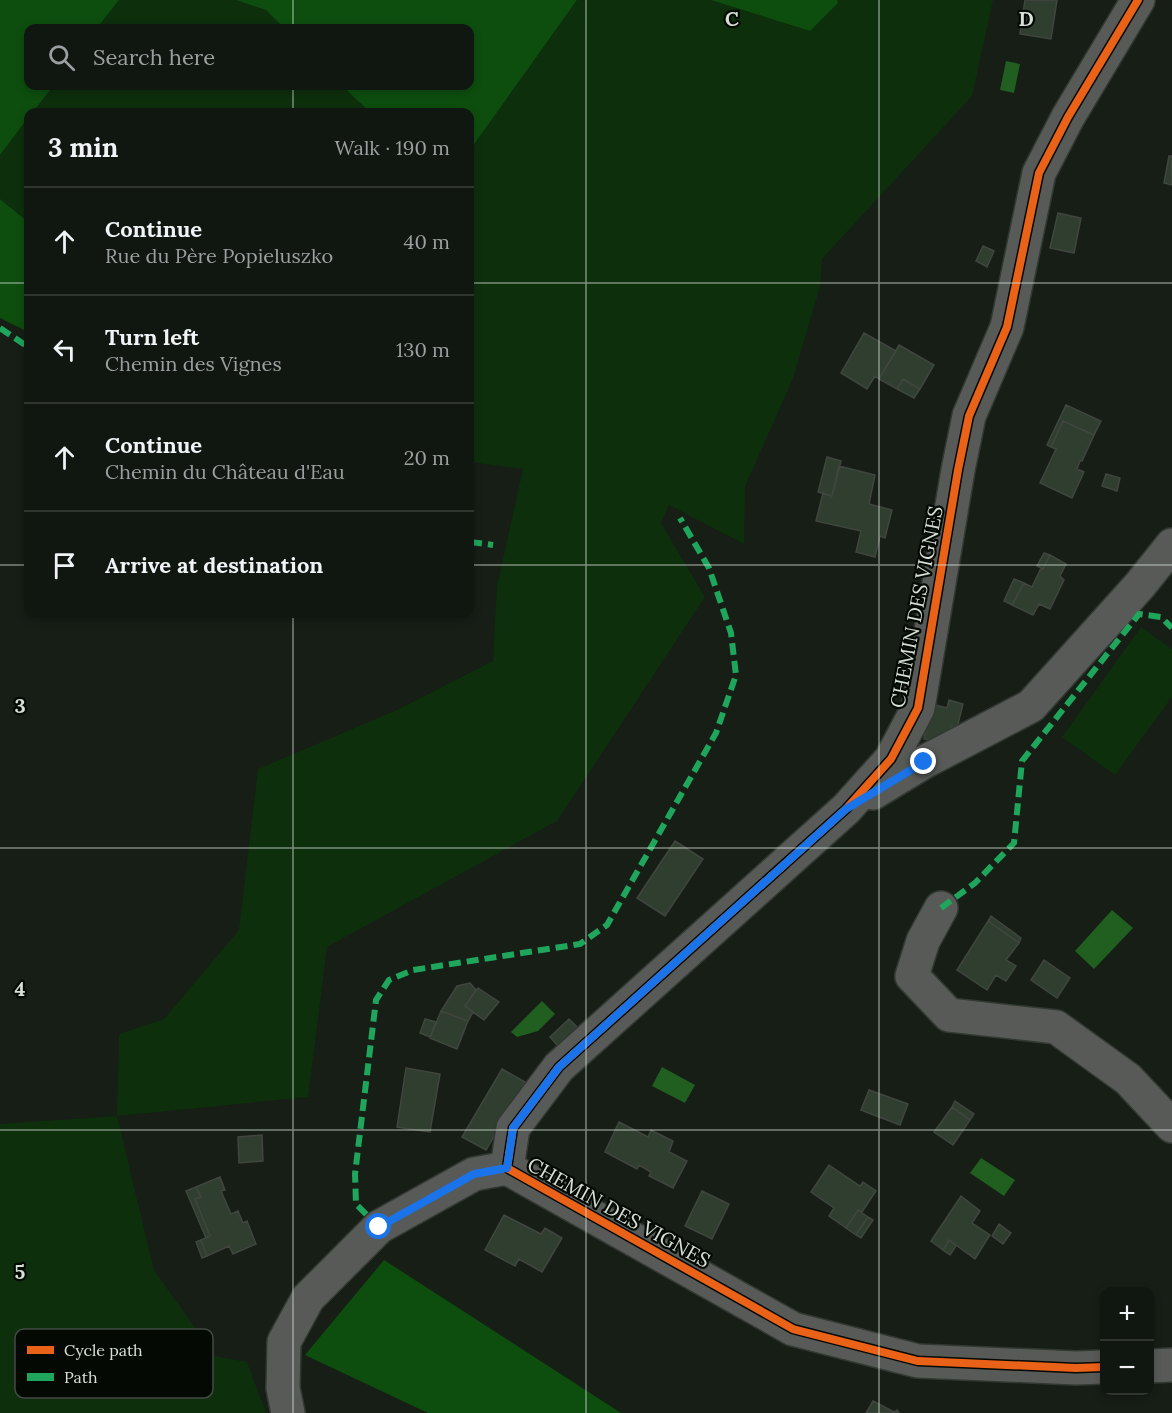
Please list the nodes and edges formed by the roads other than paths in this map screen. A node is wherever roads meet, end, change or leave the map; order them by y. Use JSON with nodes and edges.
{"nodes":[{"id":1,"x":1138,"y":0,"type":"edge"},
{"id":2,"x":1172,"y":545,"type":"edge"},
{"id":3,"x":846,"y":809,"type":"junction"},
{"id":4,"x":941,"y":908,"type":"dead end"},
{"id":5,"x":1172,"y":1126,"type":"edge"},
{"id":6,"x":507,"y":1168,"type":"junction"},
{"id":7,"x":1172,"y":1365,"type":"edge"},
{"id":8,"x":1154,"y":1366,"type":"edge"},
{"id":9,"x":1100,"y":1367,"type":"edge"},
{"id":10,"x":288,"y":1413,"type":"edge"}],
"edges":[{"from":1,"to":3,"type":"street","name":"CHEMIN DES VIGNES"},
{"from":2,"to":3,"type":"street"},
{"from":3,"to":6,"type":"street","name":"CHEMIN DES VIGNES"},
{"from":4,"to":5,"type":"street"},
{"from":6,"to":9,"type":"street","name":"CHEMIN DES VIGNES"},
{"from":6,"to":10,"type":"street"},
{"from":7,"to":8,"type":"street"}]}
